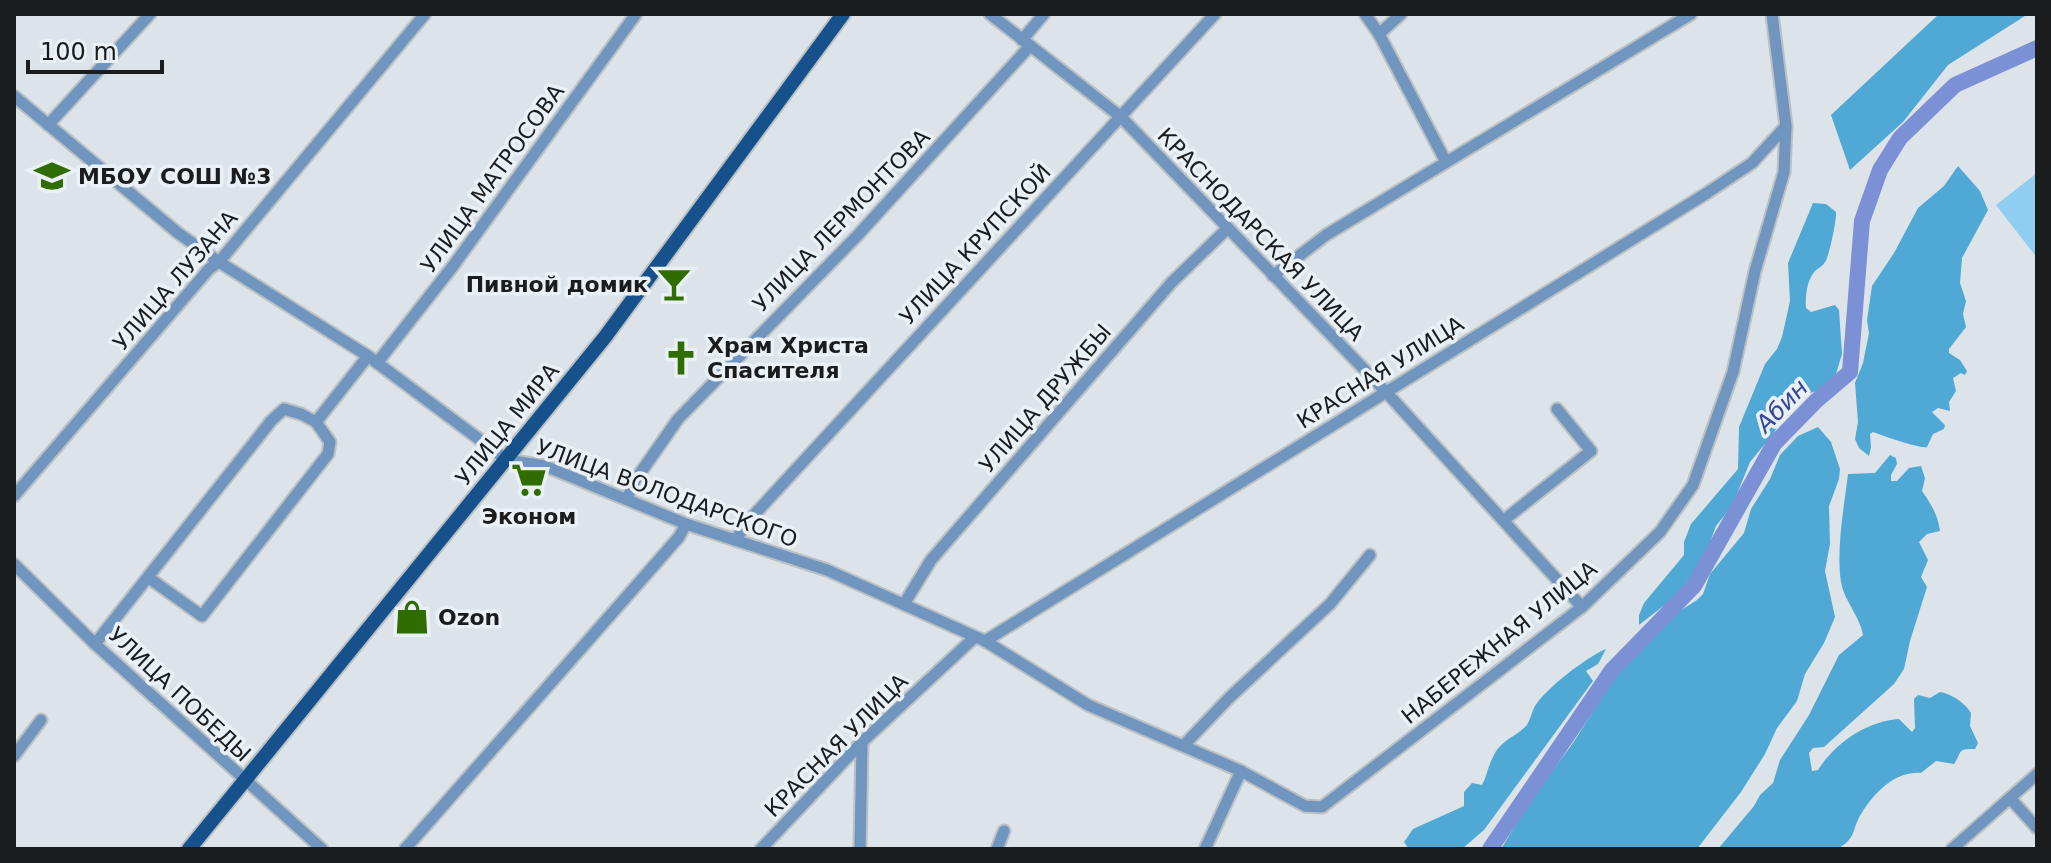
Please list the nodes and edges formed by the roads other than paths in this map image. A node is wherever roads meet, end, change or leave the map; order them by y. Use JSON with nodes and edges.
{"nodes":[{"id":1,"x":150,"y":14,"type":"edge"},
{"id":2,"x":425,"y":14,"type":"edge"},
{"id":3,"x":636,"y":14,"type":"edge"},
{"id":4,"x":843,"y":14,"type":"edge"},
{"id":5,"x":990,"y":14,"type":"edge"},
{"id":6,"x":1044,"y":14,"type":"edge"},
{"id":7,"x":1215,"y":14,"type":"edge"},
{"id":8,"x":1365,"y":14,"type":"edge"},
{"id":9,"x":1401,"y":14,"type":"edge"},
{"id":10,"x":1691,"y":14,"type":"edge"},
{"id":11,"x":1772,"y":14,"type":"edge"},
{"id":12,"x":1379,"y":34,"type":"junction"},
{"id":13,"x":1026,"y":43,"type":"junction"},
{"id":14,"x":14,"y":96,"type":"edge"},
{"id":15,"x":1121,"y":117,"type":"junction"},
{"id":16,"x":48,"y":125,"type":"junction"},
{"id":17,"x":1786,"y":126,"type":"junction"},
{"id":18,"x":1446,"y":162,"type":"junction"},
{"id":19,"x":1228,"y":228,"type":"junction"},
{"id":20,"x":219,"y":262,"type":"junction"},
{"id":21,"x":1273,"y":276,"type":"junction"},
{"id":22,"x":372,"y":360,"type":"junction"},
{"id":23,"x":1386,"y":392,"type":"junction"},
{"id":24,"x":1557,"y":409,"type":"dead end"},
{"id":25,"x":316,"y":422,"type":"junction"},
{"id":26,"x":507,"y":460,"type":"junction"},
{"id":27,"x":14,"y":496,"type":"edge"},
{"id":28,"x":627,"y":499,"type":"junction"},
{"id":29,"x":1504,"y":520,"type":"junction"},
{"id":30,"x":686,"y":524,"type":"junction"},
{"id":31,"x":735,"y":540,"type":"junction"},
{"id":32,"x":1370,"y":555,"type":"dead end"},
{"id":33,"x":14,"y":564,"type":"edge"},
{"id":34,"x":149,"y":578,"type":"junction"},
{"id":35,"x":904,"y":604,"type":"junction"},
{"id":36,"x":1582,"y":607,"type":"junction"},
{"id":37,"x":980,"y":639,"type":"junction"},
{"id":38,"x":95,"y":644,"type":"junction"},
{"id":39,"x":41,"y":720,"type":"dead end"},
{"id":40,"x":862,"y":742,"type":"junction"},
{"id":41,"x":1184,"y":745,"type":"junction"},
{"id":42,"x":14,"y":756,"type":"edge"},
{"id":43,"x":1241,"y":771,"type":"junction"},
{"id":44,"x":2037,"y":774,"type":"edge"},
{"id":45,"x":245,"y":781,"type":"junction"},
{"id":46,"x":2010,"y":798,"type":"junction"},
{"id":47,"x":1322,"y":807,"type":"joint"},
{"id":48,"x":2037,"y":828,"type":"edge"},
{"id":49,"x":1004,"y":831,"type":"dead end"},
{"id":50,"x":189,"y":849,"type":"edge"},
{"id":51,"x":322,"y":849,"type":"edge"},
{"id":52,"x":405,"y":849,"type":"edge"},
{"id":53,"x":761,"y":849,"type":"edge"},
{"id":54,"x":860,"y":849,"type":"edge"},
{"id":55,"x":997,"y":849,"type":"edge"},
{"id":56,"x":1205,"y":849,"type":"edge"},
{"id":57,"x":1952,"y":849,"type":"edge"}],
"edges":[{"from":1,"to":16,"type":"street"},
{"from":2,"to":20,"type":"street","name":"УЛИЦА ЛУЗАНА"},
{"from":3,"to":22,"type":"street","name":"УЛИЦА МАТРОСОВА"},
{"from":4,"to":26,"type":"main road","name":"УЛИЦА МИРА"},
{"from":5,"to":13,"type":"street","name":"КРАСНОДАРСКАЯ УЛИЦА"},
{"from":6,"to":13,"type":"street","name":"УЛИЦА ЛЕРМОНТОВА"},
{"from":7,"to":15,"type":"street","name":"УЛИЦА КРУПСКОЙ"},
{"from":8,"to":12,"type":"street"},
{"from":9,"to":12,"type":"street"},
{"from":10,"to":18,"type":"street"},
{"from":11,"to":17,"type":"street","name":"НАБЕРЕЖНАЯ УЛИЦА"},
{"from":12,"to":18,"type":"street"},
{"from":13,"to":15,"type":"street","name":"КРАСНОДАРСКАЯ УЛИЦА"},
{"from":13,"to":28,"type":"street","name":"УЛИЦА ЛЕРМОНТОВА"},
{"from":14,"to":16,"type":"street","name":"УЛИЦА ВОЛОДАРСКОГО"},
{"from":15,"to":19,"type":"street","name":"КРАСНОДАРСКАЯ УЛИЦА"},
{"from":15,"to":31,"type":"street","name":"УЛИЦА КРУПСКОЙ"},
{"from":16,"to":20,"type":"street","name":"УЛИЦА ВОЛОДАРСКОГО"},
{"from":17,"to":23,"type":"street","name":"КРАСНАЯ УЛИЦА"},
{"from":17,"to":36,"type":"street","name":"НАБЕРЕЖНАЯ УЛИЦА"},
{"from":18,"to":21,"type":"street"},
{"from":19,"to":21,"type":"street","name":"КРАСНОДАРСКАЯ УЛИЦА"},
{"from":19,"to":35,"type":"street","name":"УЛИЦА ДРУЖБЫ"},
{"from":20,"to":22,"type":"street","name":"УЛИЦА ВОЛОДАРСКОГО"},
{"from":20,"to":27,"type":"street","name":"УЛИЦА ЛУЗАНА"},
{"from":21,"to":23,"type":"street","name":"КРАСНОДАРСКАЯ УЛИЦА"},
{"from":22,"to":25,"type":"street","name":"УЛИЦА МАТРОСОВА"},
{"from":22,"to":26,"type":"street","name":"УЛИЦА ВОЛОДАРСКОГО"},
{"from":23,"to":29,"type":"street","name":"КРАСНОДАРСКАЯ УЛИЦА"},
{"from":23,"to":37,"type":"street","name":"КРАСНАЯ УЛИЦА"},
{"from":24,"to":29,"type":"street"},
{"from":25,"to":34,"type":"street"},
{"from":25,"to":34,"type":"street"},
{"from":26,"to":28,"type":"street","name":"УЛИЦА ВОЛОДАРСКОГО"},
{"from":26,"to":45,"type":"main road","name":"УЛИЦА МИРА"},
{"from":28,"to":30,"type":"street","name":"УЛИЦА ВОЛОДАРСКОГО"},
{"from":29,"to":36,"type":"street","name":"КРАСНОДАРСКАЯ УЛИЦА"},
{"from":30,"to":31,"type":"street","name":"УЛИЦА ВОЛОДАРСКОГО"},
{"from":30,"to":52,"type":"street"},
{"from":31,"to":35,"type":"street","name":"УЛИЦА ВОЛОДАРСКОГО"},
{"from":32,"to":41,"type":"street"},
{"from":33,"to":38,"type":"street","name":"УЛИЦА ПОБЕДЫ"},
{"from":34,"to":38,"type":"street"},
{"from":35,"to":37,"type":"street","name":"УЛИЦА ВОЛОДАРСКОГО"},
{"from":36,"to":47,"type":"street","name":"НАБЕРЕЖНАЯ УЛИЦА"},
{"from":37,"to":40,"type":"street","name":"КРАСНАЯ УЛИЦА"},
{"from":37,"to":41,"type":"street","name":"УЛИЦА ВОЛОДАРСКОГО"},
{"from":38,"to":45,"type":"street","name":"УЛИЦА ПОБЕДЫ"},
{"from":39,"to":42,"type":"street"},
{"from":40,"to":53,"type":"street","name":"КРАСНАЯ УЛИЦА"},
{"from":40,"to":54,"type":"street"},
{"from":41,"to":43,"type":"street","name":"УЛИЦА ВОЛОДАРСКОГО"},
{"from":43,"to":47,"type":"street","name":"УЛИЦА ВОЛОДАРСКОГО"},
{"from":43,"to":56,"type":"street"},
{"from":44,"to":46,"type":"street"},
{"from":45,"to":50,"type":"main road","name":"УЛИЦА МИРА"},
{"from":45,"to":51,"type":"street","name":"УЛИЦА ПОБЕДЫ"},
{"from":46,"to":48,"type":"street"},
{"from":46,"to":57,"type":"street"},
{"from":49,"to":55,"type":"street"}]}
